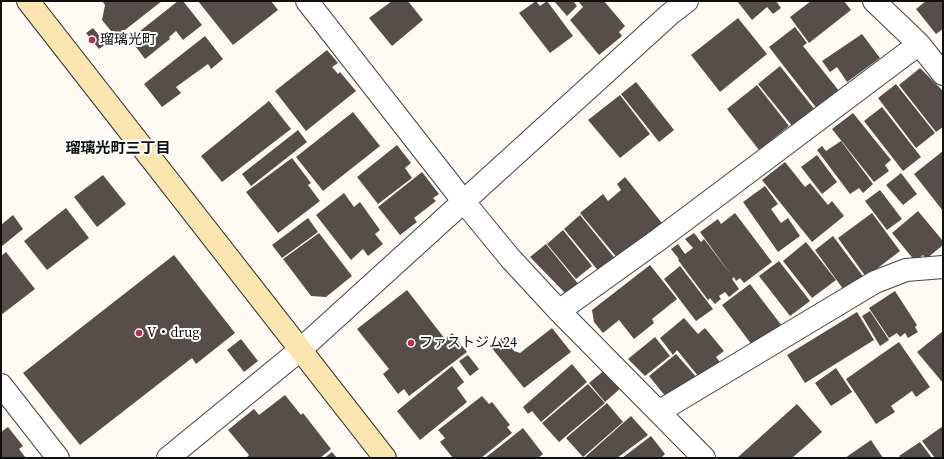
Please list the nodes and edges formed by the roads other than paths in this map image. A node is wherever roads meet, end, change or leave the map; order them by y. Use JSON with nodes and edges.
{"nodes":[{"id":1,"x":28,"y":1,"type":"edge"},
{"id":2,"x":307,"y":1,"type":"edge"},
{"id":3,"x":687,"y":1,"type":"edge"},
{"id":4,"x":874,"y":1,"type":"edge"},
{"id":5,"x":665,"y":8,"type":"edge"},
{"id":6,"x":919,"y":44,"type":"junction"},
{"id":7,"x":943,"y":74,"type":"edge"},
{"id":8,"x":464,"y":202,"type":"junction"},
{"id":9,"x":943,"y":268,"type":"edge"},
{"id":10,"x":559,"y":310,"type":"junction"},
{"id":11,"x":300,"y":350,"type":"junction"},
{"id":12,"x":1,"y":385,"type":"edge"},
{"id":13,"x":660,"y":411,"type":"junction"},
{"id":14,"x":58,"y":458,"type":"edge"},
{"id":15,"x":168,"y":458,"type":"edge"},
{"id":16,"x":385,"y":458,"type":"edge"},
{"id":17,"x":704,"y":458,"type":"edge"}],
"edges":[{"from":1,"to":11,"type":"street"},
{"from":2,"to":8,"type":"street"},
{"from":3,"to":5,"type":"street"},
{"from":4,"to":6,"type":"street"},
{"from":5,"to":8,"type":"street"},
{"from":6,"to":7,"type":"street"},
{"from":6,"to":10,"type":"street"},
{"from":8,"to":10,"type":"street"},
{"from":8,"to":11,"type":"street"},
{"from":9,"to":13,"type":"street"},
{"from":10,"to":13,"type":"street"},
{"from":11,"to":15,"type":"street"},
{"from":11,"to":16,"type":"street"},
{"from":12,"to":14,"type":"street"},
{"from":13,"to":17,"type":"street"}]}
